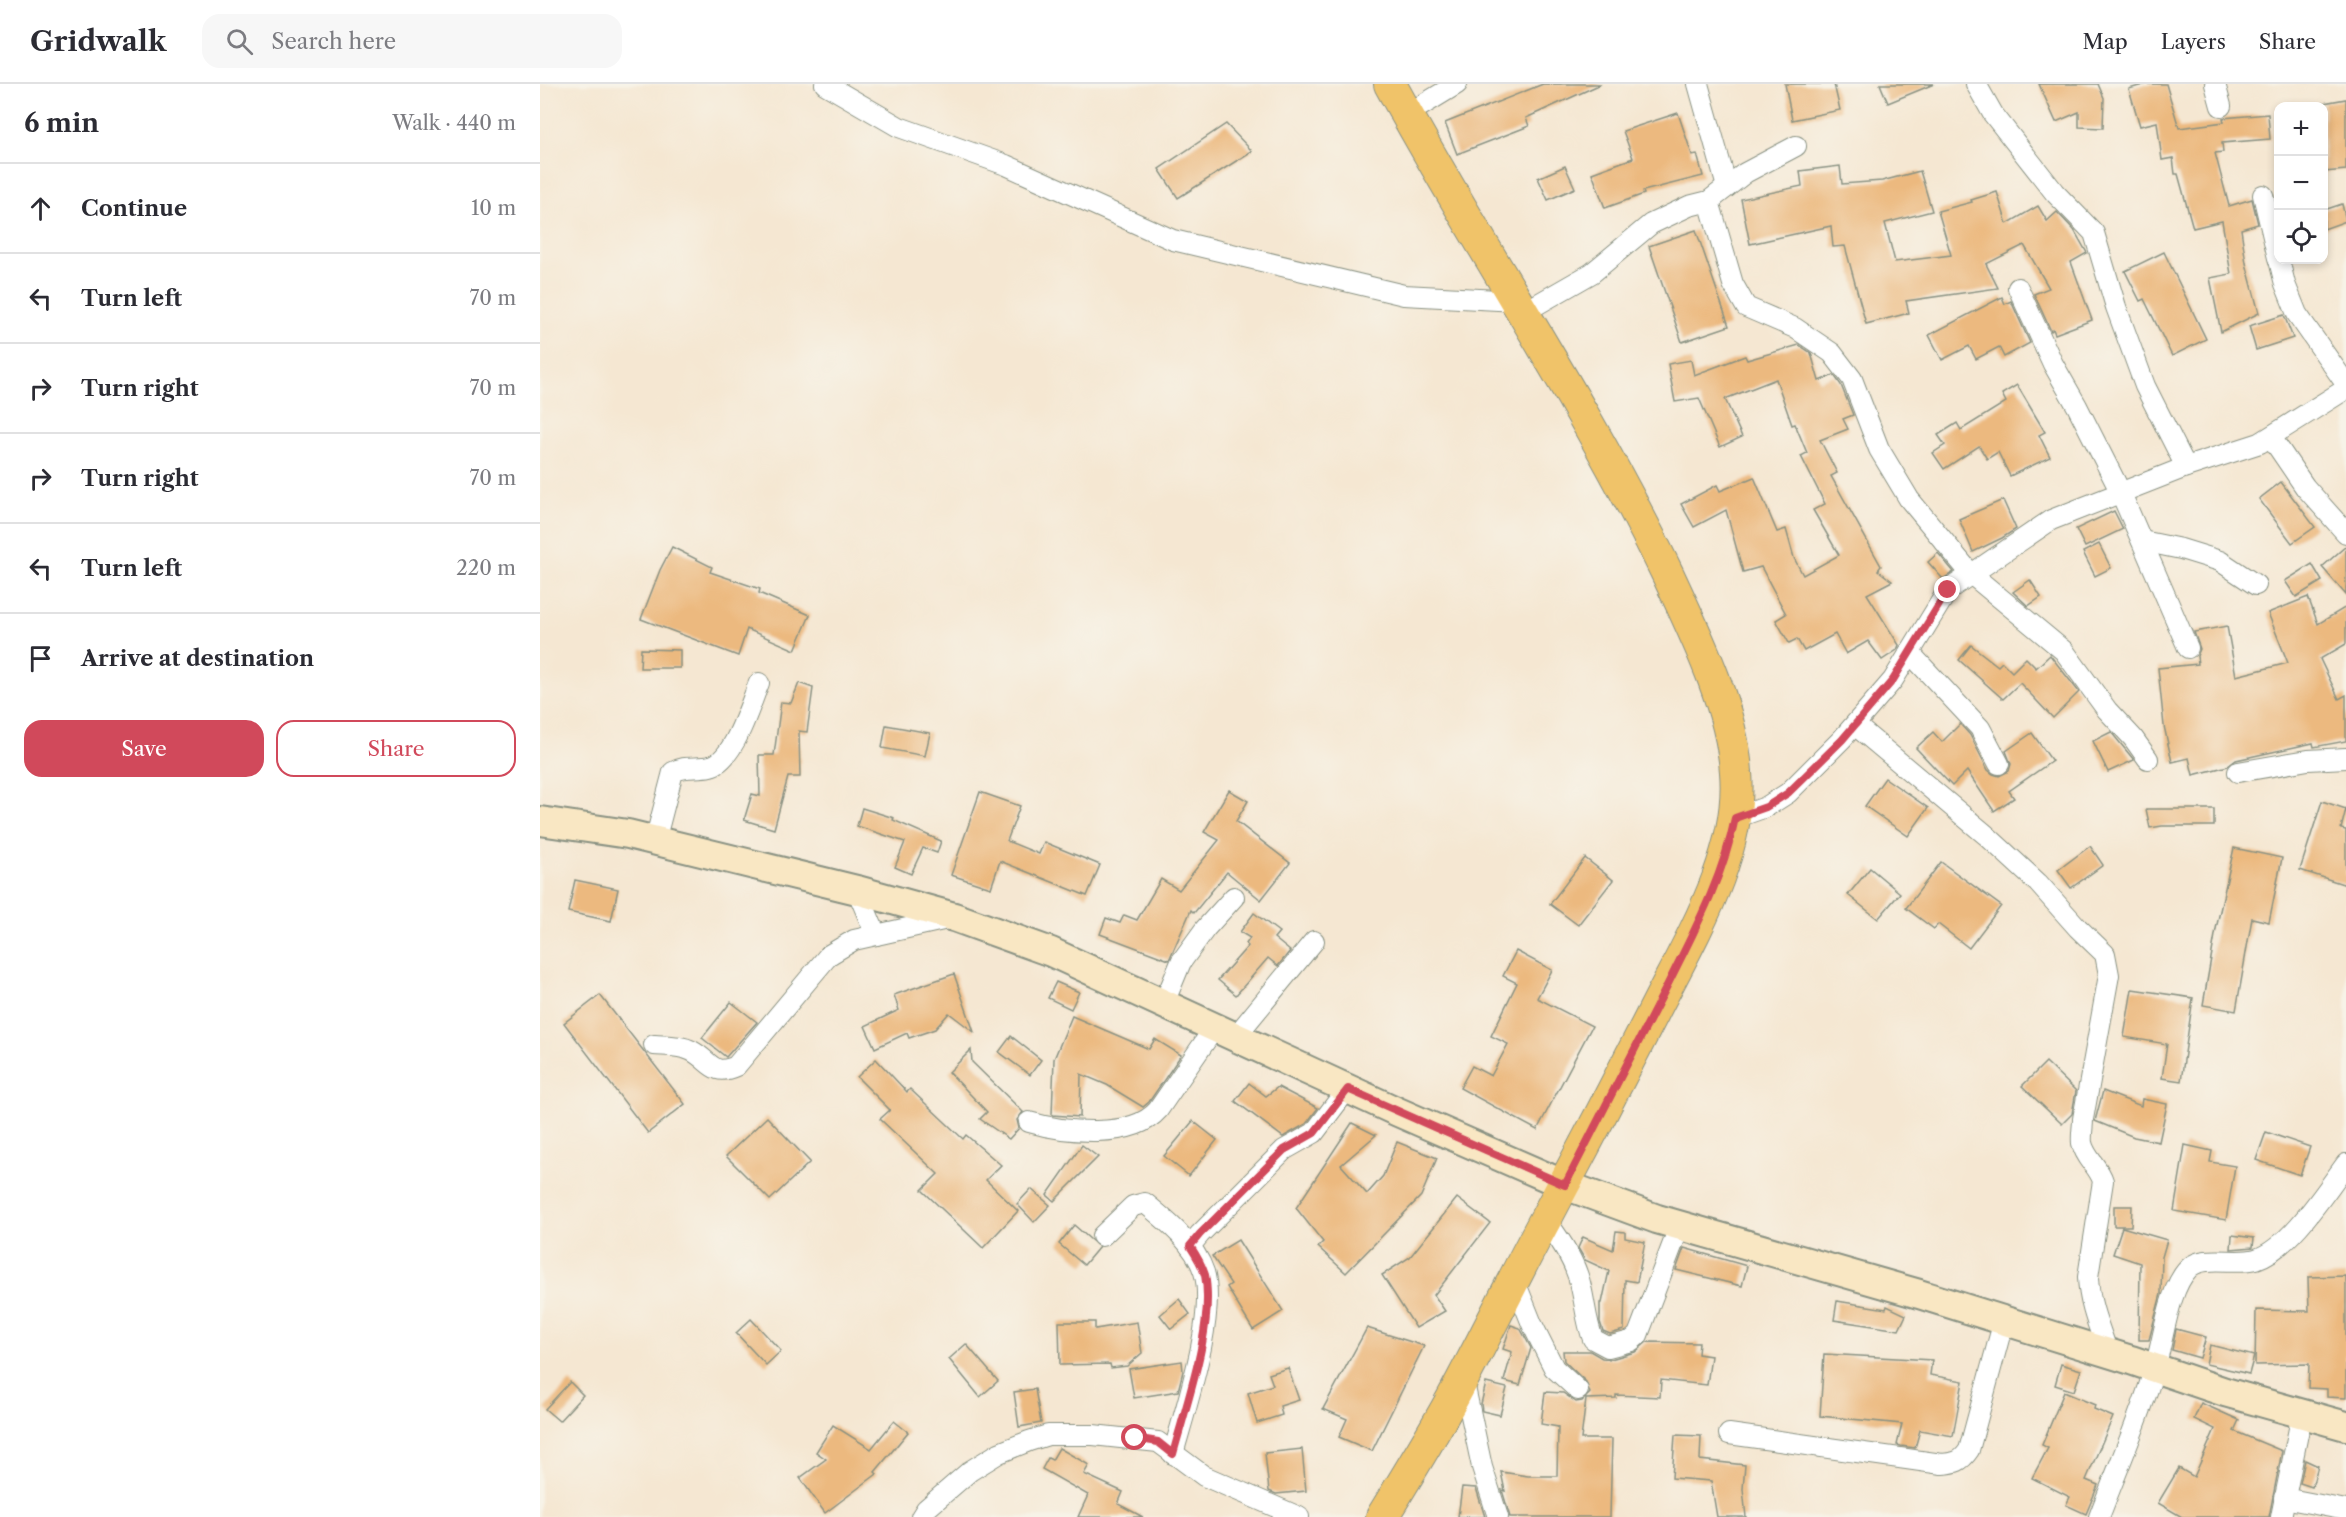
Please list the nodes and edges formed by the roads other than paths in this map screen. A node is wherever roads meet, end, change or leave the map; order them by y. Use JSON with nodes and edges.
{"nodes":[{"id":1,"x":825,"y":84,"type":"edge"},
{"id":2,"x":1390,"y":84,"type":"edge"},
{"id":3,"x":1457,"y":84,"type":"edge"},
{"id":4,"x":1698,"y":84,"type":"edge"},
{"id":5,"x":1976,"y":84,"type":"edge"},
{"id":6,"x":2215,"y":84,"type":"edge"},
{"id":7,"x":2221,"y":106,"type":"dead end"},
{"id":8,"x":1406,"y":115,"type":"junction"},
{"id":9,"x":1796,"y":146,"type":"dead end"},
{"id":10,"x":1727,"y":188,"type":"junction"},
{"id":11,"x":2263,"y":195,"type":"dead end"},
{"id":12,"x":1709,"y":201,"type":"junction"},
{"id":13,"x":2274,"y":239,"type":"edge"},
{"id":14,"x":2280,"y":264,"type":"edge"},
{"id":15,"x":2018,"y":288,"type":"dead end"},
{"id":16,"x":1520,"y":306,"type":"junction"},
{"id":17,"x":2346,"y":384,"type":"edge"},
{"id":18,"x":2346,"y":389,"type":"edge"},
{"id":19,"x":2271,"y":437,"type":"junction"},
{"id":20,"x":2186,"y":466,"type":"junction"},
{"id":21,"x":2120,"y":491,"type":"junction"},
{"id":22,"x":2346,"y":533,"type":"edge"},
{"id":23,"x":2142,"y":541,"type":"junction"},
{"id":24,"x":1971,"y":574,"type":"junction"},
{"id":25,"x":2256,"y":585,"type":"dead end"},
{"id":26,"x":2188,"y":648,"type":"dead end"},
{"id":27,"x":1909,"y":652,"type":"junction"},
{"id":28,"x":759,"y":683,"type":"dead end"},
{"id":29,"x":1855,"y":725,"type":"junction"},
{"id":30,"x":2346,"y":758,"type":"edge"},
{"id":31,"x":2148,"y":759,"type":"dead end"},
{"id":32,"x":1999,"y":764,"type":"dead end"},
{"id":33,"x":2238,"y":772,"type":"dead end"},
{"id":34,"x":1735,"y":818,"type":"junction"},
{"id":35,"x":540,"y":821,"type":"edge"},
{"id":36,"x":654,"y":841,"type":"junction"},
{"id":37,"x":856,"y":890,"type":"junction"},
{"id":38,"x":1234,"y":897,"type":"dead end"},
{"id":39,"x":954,"y":917,"type":"junction"},
{"id":40,"x":876,"y":935,"type":"junction"},
{"id":41,"x":1314,"y":941,"type":"dead end"},
{"id":42,"x":1164,"y":1003,"type":"junction"},
{"id":43,"x":1226,"y":1031,"type":"junction"},
{"id":44,"x":654,"y":1045,"type":"dead end"},
{"id":45,"x":1348,"y":1089,"type":"junction"},
{"id":46,"x":1029,"y":1122,"type":"dead end"},
{"id":47,"x":2346,"y":1164,"type":"edge"},
{"id":48,"x":1565,"y":1185,"type":"junction"},
{"id":49,"x":1545,"y":1219,"type":"junction"},
{"id":50,"x":1680,"y":1226,"type":"junction"},
{"id":51,"x":1102,"y":1236,"type":"dead end"},
{"id":52,"x":1190,"y":1246,"type":"junction"},
{"id":53,"x":1514,"y":1279,"type":"junction"},
{"id":54,"x":2004,"y":1320,"type":"junction"},
{"id":55,"x":2108,"y":1353,"type":"junction"},
{"id":56,"x":2155,"y":1368,"type":"junction"},
{"id":57,"x":1463,"y":1378,"type":"junction"},
{"id":58,"x":1578,"y":1390,"type":"dead end"},
{"id":59,"x":2302,"y":1414,"type":"junction"},
{"id":60,"x":2346,"y":1426,"type":"edge"},
{"id":61,"x":1729,"y":1434,"type":"dead end"},
{"id":62,"x":1173,"y":1454,"type":"junction"},
{"id":63,"x":2283,"y":1507,"type":"edge"},
{"id":64,"x":2346,"y":1510,"type":"edge"},
{"id":65,"x":921,"y":1517,"type":"edge"},
{"id":66,"x":1299,"y":1517,"type":"edge"},
{"id":67,"x":1382,"y":1517,"type":"edge"},
{"id":68,"x":1498,"y":1517,"type":"edge"},
{"id":69,"x":2099,"y":1517,"type":"edge"}],
"edges":[{"from":1,"to":16,"type":"street"},
{"from":2,"to":8,"type":"main road"},
{"from":3,"to":8,"type":"street"},
{"from":4,"to":10,"type":"street"},
{"from":5,"to":20,"type":"street"},
{"from":6,"to":7,"type":"street"},
{"from":8,"to":16,"type":"main road"},
{"from":9,"to":10,"type":"street"},
{"from":10,"to":12,"type":"street"},
{"from":11,"to":13,"type":"street"},
{"from":12,"to":16,"type":"street"},
{"from":12,"to":24,"type":"street"},
{"from":14,"to":17,"type":"street"},
{"from":15,"to":21,"type":"street"},
{"from":16,"to":34,"type":"main road"},
{"from":18,"to":19,"type":"street"},
{"from":19,"to":20,"type":"street"},
{"from":19,"to":22,"type":"street"},
{"from":20,"to":21,"type":"street"},
{"from":21,"to":23,"type":"street"},
{"from":21,"to":24,"type":"street"},
{"from":23,"to":25,"type":"street"},
{"from":23,"to":26,"type":"street"},
{"from":24,"to":27,"type":"street"},
{"from":24,"to":31,"type":"street"},
{"from":27,"to":29,"type":"street"},
{"from":27,"to":32,"type":"street"},
{"from":28,"to":36,"type":"street"},
{"from":29,"to":34,"type":"street"},
{"from":29,"to":55,"type":"street"},
{"from":30,"to":33,"type":"street"},
{"from":34,"to":48,"type":"main road"},
{"from":35,"to":36,"type":"main road"},
{"from":36,"to":37,"type":"main road"},
{"from":37,"to":39,"type":"main road"},
{"from":37,"to":40,"type":"street"},
{"from":38,"to":42,"type":"street"},
{"from":39,"to":40,"type":"street"},
{"from":39,"to":42,"type":"main road"},
{"from":40,"to":44,"type":"street"},
{"from":41,"to":43,"type":"street"},
{"from":42,"to":43,"type":"main road"},
{"from":43,"to":45,"type":"main road"},
{"from":43,"to":46,"type":"street"},
{"from":45,"to":48,"type":"main road"},
{"from":45,"to":52,"type":"street"},
{"from":47,"to":56,"type":"street"},
{"from":48,"to":49,"type":"main road"},
{"from":48,"to":50,"type":"main road"},
{"from":49,"to":50,"type":"street"},
{"from":49,"to":53,"type":"main road"},
{"from":50,"to":54,"type":"main road"},
{"from":51,"to":52,"type":"street"},
{"from":52,"to":62,"type":"street"},
{"from":53,"to":57,"type":"main road"},
{"from":53,"to":58,"type":"street"},
{"from":54,"to":55,"type":"main road"},
{"from":54,"to":61,"type":"street"},
{"from":55,"to":56,"type":"main road"},
{"from":56,"to":59,"type":"main road"},
{"from":56,"to":69,"type":"street"},
{"from":57,"to":67,"type":"main road"},
{"from":57,"to":68,"type":"street"},
{"from":59,"to":60,"type":"main road"},
{"from":59,"to":63,"type":"street"},
{"from":62,"to":65,"type":"street"},
{"from":62,"to":66,"type":"street"},
{"from":63,"to":64,"type":"street"}]}
